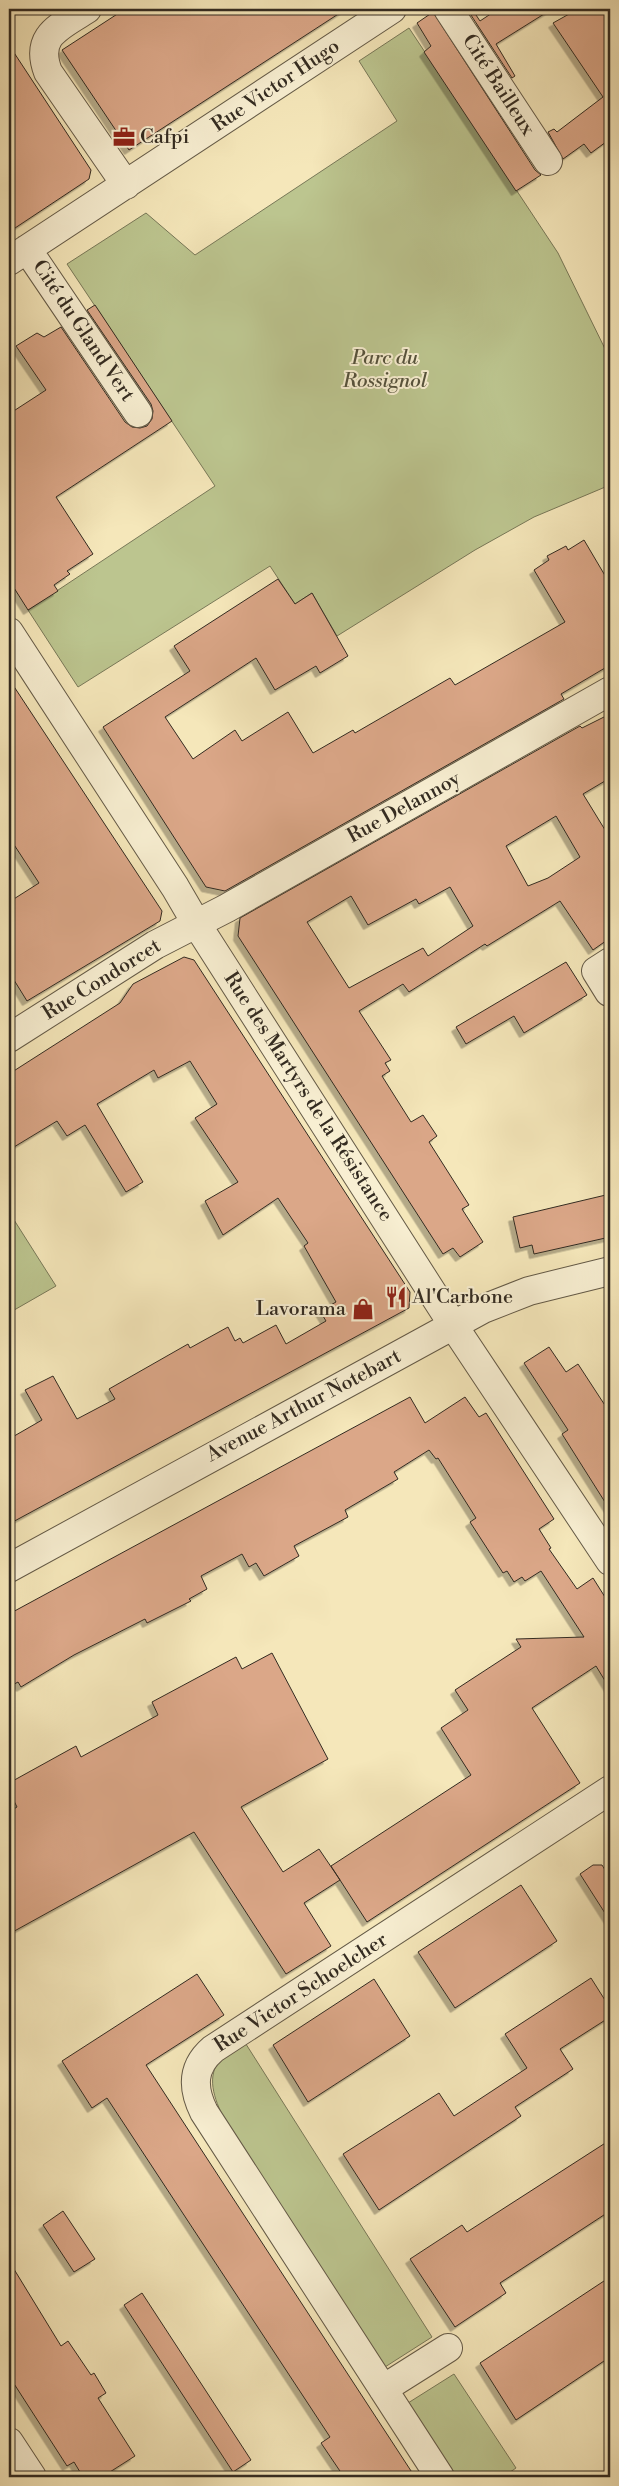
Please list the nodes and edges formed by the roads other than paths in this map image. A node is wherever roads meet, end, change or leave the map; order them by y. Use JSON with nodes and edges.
{"nodes":[{"id":1,"x":86,"y":9,"type":"edge"},
{"id":2,"x":392,"y":9,"type":"edge"},
{"id":3,"x":448,"y":9,"type":"edge"},
{"id":4,"x":548,"y":161,"type":"dead end"},
{"id":5,"x":126,"y":185,"type":"junction"},
{"id":6,"x":18,"y":255,"type":"edge"},
{"id":7,"x":138,"y":414,"type":"dead end"},
{"id":8,"x":9,"y":632,"type":"edge"},
{"id":9,"x":610,"y":691,"type":"edge"},
{"id":10,"x":196,"y":923,"type":"junction"},
{"id":11,"x":610,"y":962,"type":"edge"},
{"id":12,"x":609,"y":992,"type":"dead end"},
{"id":13,"x":9,"y":1038,"type":"edge"},
{"id":14,"x":610,"y":1271,"type":"edge"},
{"id":15,"x":453,"y":1325,"type":"junction"},
{"id":16,"x":610,"y":1560,"type":"edge"},
{"id":17,"x":9,"y":1568,"type":"edge"},
{"id":18,"x":610,"y":1790,"type":"edge"},
{"id":19,"x":448,"y":2348,"type":"dead end"},
{"id":20,"x":383,"y":2389,"type":"junction"},
{"id":21,"x":9,"y":2442,"type":"edge"},
{"id":22,"x":32,"y":2477,"type":"edge"},
{"id":23,"x":440,"y":2477,"type":"edge"}],
"edges":[{"from":1,"to":5,"type":"street"},
{"from":2,"to":5,"type":"street","name":"Rue Victor Hugo"},
{"from":3,"to":4,"type":"street","name":"Cité Bailleux"},
{"from":5,"to":6,"type":"street","name":"Rue Victor Hugo"},
{"from":6,"to":7,"type":"street","name":"Cité du Gland Vert"},
{"from":8,"to":10,"type":"street","name":"Rue des Martyrs de la Résistance"},
{"from":9,"to":10,"type":"street","name":"Rue Delannoy"},
{"from":10,"to":13,"type":"street","name":"Rue Condorcet"},
{"from":10,"to":15,"type":"street","name":"Rue des Martyrs de la Résistance"},
{"from":11,"to":12,"type":"street"},
{"from":14,"to":15,"type":"street","name":"Avenue Arthur Notebart"},
{"from":15,"to":16,"type":"street","name":"Rue des Martyrs de la Résistance"},
{"from":15,"to":17,"type":"street","name":"Avenue Arthur Notebart"},
{"from":18,"to":20,"type":"street","name":"Rue Victor Schoelcher"},
{"from":19,"to":20,"type":"street"},
{"from":20,"to":23,"type":"street","name":"Rue Victor Schoelcher"},
{"from":21,"to":22,"type":"street"}]}
